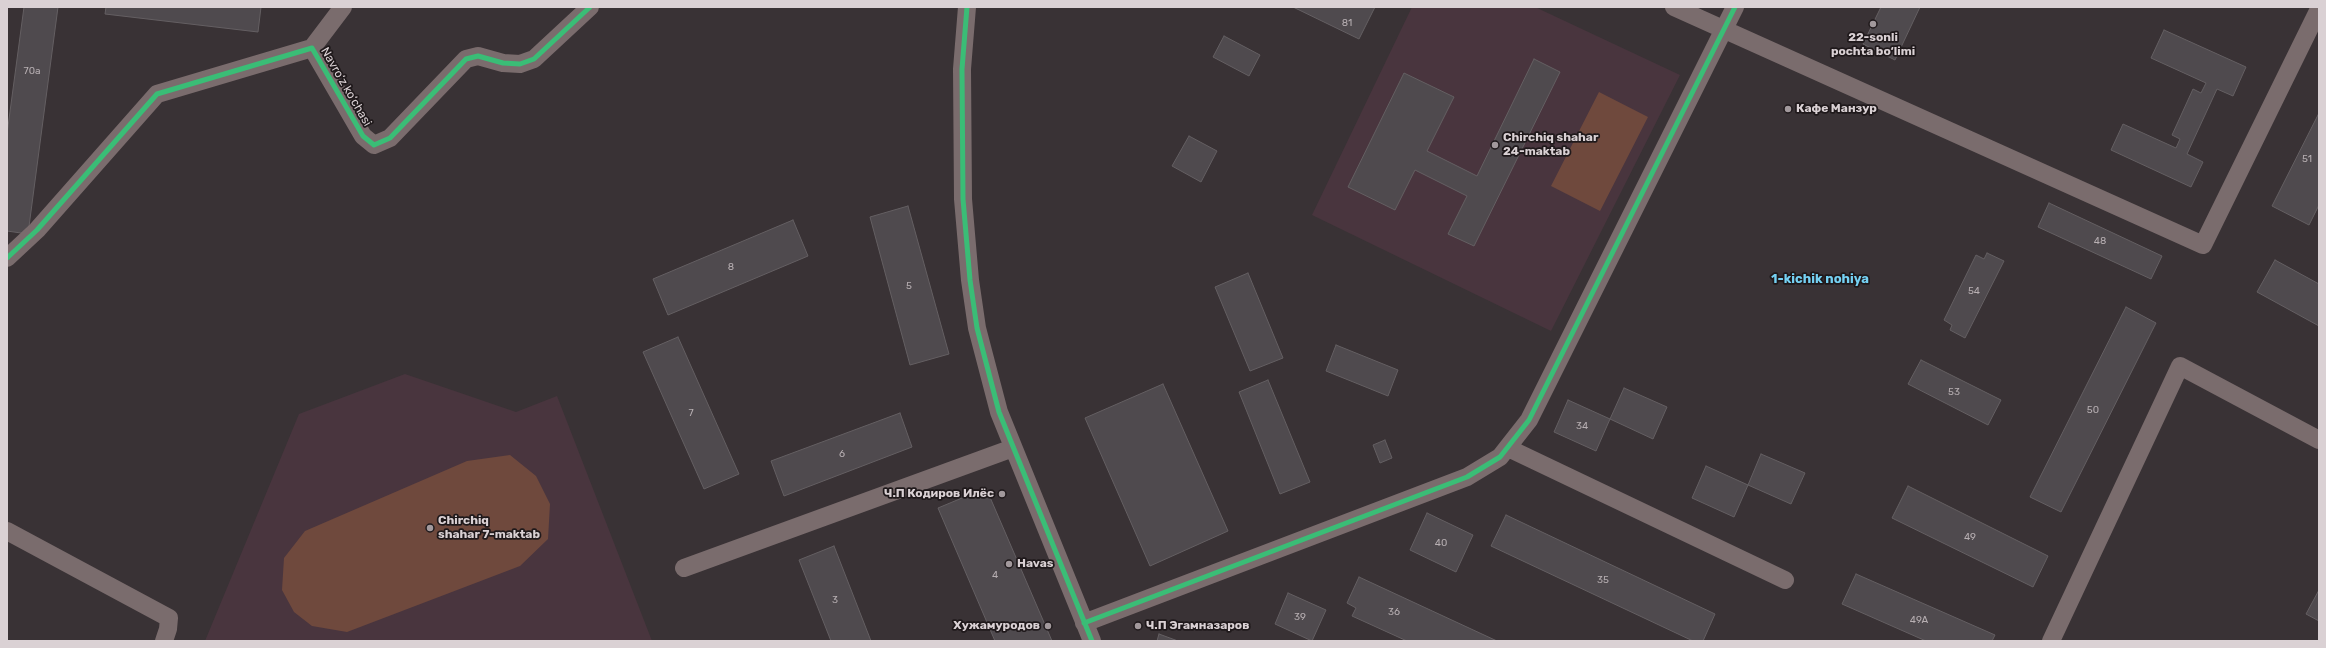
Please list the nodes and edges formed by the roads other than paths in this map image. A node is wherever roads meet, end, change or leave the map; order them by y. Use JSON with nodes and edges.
{"nodes":[{"id":1,"x":343,"y":7,"type":"edge"},
{"id":2,"x":590,"y":7,"type":"edge"},
{"id":3,"x":967,"y":7,"type":"edge"},
{"id":4,"x":1674,"y":7,"type":"edge"},
{"id":5,"x":1735,"y":7,"type":"edge"},
{"id":6,"x":2319,"y":9,"type":"edge"},
{"id":7,"x":1723,"y":31,"type":"junction"},
{"id":8,"x":312,"y":48,"type":"junction"},
{"id":9,"x":8,"y":256,"type":"edge"},
{"id":10,"x":2319,"y":440,"type":"edge"},
{"id":11,"x":1013,"y":448,"type":"junction"},
{"id":12,"x":1508,"y":448,"type":"junction"},
{"id":13,"x":7,"y":531,"type":"edge"},
{"id":14,"x":684,"y":568,"type":"dead end"},
{"id":15,"x":1785,"y":580,"type":"dead end"},
{"id":16,"x":1084,"y":622,"type":"junction"},
{"id":17,"x":164,"y":641,"type":"edge"},
{"id":18,"x":1092,"y":641,"type":"edge"},
{"id":19,"x":2051,"y":641,"type":"edge"}],
"edges":[{"from":1,"to":8,"type":"street"},
{"from":2,"to":8,"type":"street","name":"Navro‘z ko‘chasi"},
{"from":3,"to":11,"type":"street"},
{"from":4,"to":7,"type":"street"},
{"from":5,"to":7,"type":"street"},
{"from":6,"to":7,"type":"street"},
{"from":7,"to":12,"type":"street"},
{"from":8,"to":9,"type":"street","name":"Navro‘z ko‘chasi"},
{"from":10,"to":19,"type":"street"},
{"from":11,"to":14,"type":"street"},
{"from":11,"to":16,"type":"street"},
{"from":12,"to":15,"type":"street"},
{"from":12,"to":16,"type":"street"},
{"from":13,"to":17,"type":"street"},
{"from":16,"to":18,"type":"street"}]}
